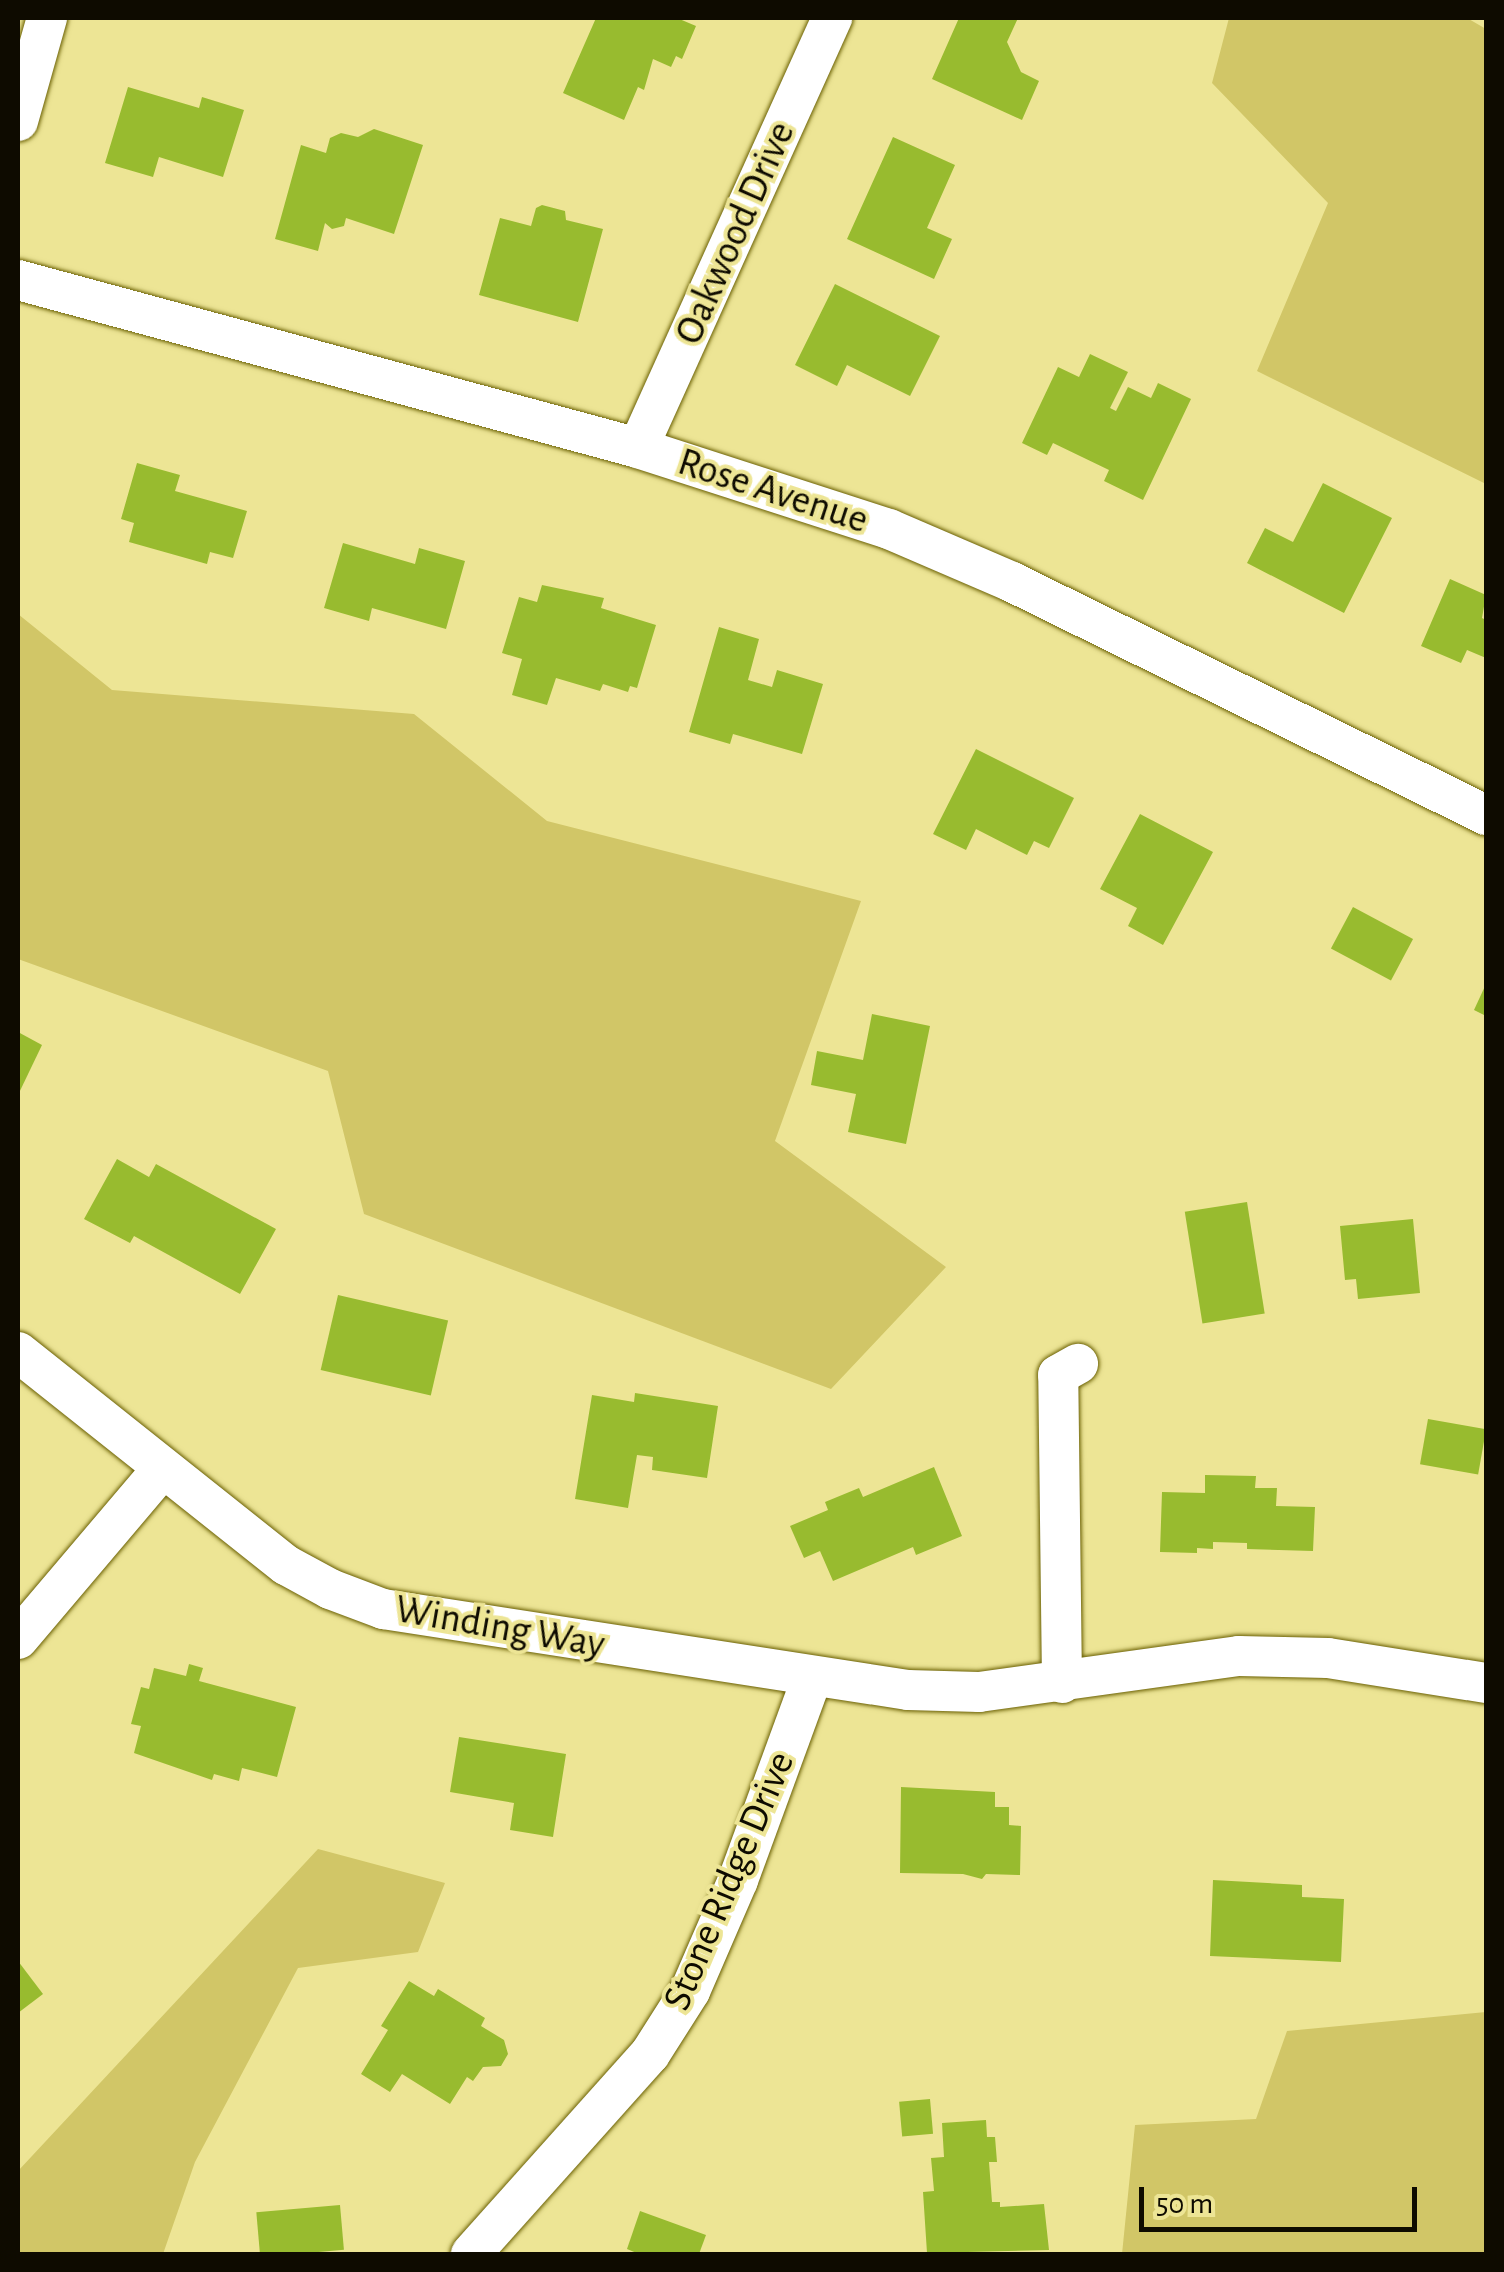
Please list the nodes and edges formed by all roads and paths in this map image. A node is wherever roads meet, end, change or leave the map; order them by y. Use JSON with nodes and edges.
{"nodes":[{"id":1,"x":47,"y":18,"type":"edge"},
{"id":2,"x":832,"y":18,"type":"edge"},
{"id":3,"x":18,"y":121,"type":"edge"},
{"id":4,"x":18,"y":280,"type":"edge"},
{"id":5,"x":638,"y":448,"type":"junction"},
{"id":6,"x":1486,"y":816,"type":"edge"},
{"id":7,"x":18,"y":1352,"type":"edge"},
{"id":8,"x":1078,"y":1364,"type":"dead end"},
{"id":9,"x":163,"y":1468,"type":"junction"},
{"id":10,"x":18,"y":1638,"type":"edge"},
{"id":11,"x":812,"y":1678,"type":"junction"},
{"id":12,"x":1062,"y":1683,"type":"junction"},
{"id":13,"x":1486,"y":1683,"type":"edge"},
{"id":14,"x":471,"y":2254,"type":"edge"}],
"edges":[{"from":1,"to":3,"type":"street"},
{"from":2,"to":5,"type":"street","name":"Oakwood Drive"},
{"from":4,"to":5,"type":"street","name":"Rose Avenue"},
{"from":5,"to":6,"type":"street","name":"Rose Avenue"},
{"from":7,"to":9,"type":"street","name":"Winding Way"},
{"from":8,"to":12,"type":"street"},
{"from":9,"to":10,"type":"street"},
{"from":9,"to":11,"type":"street","name":"Winding Way"},
{"from":11,"to":12,"type":"street","name":"Winding Way"},
{"from":11,"to":14,"type":"street","name":"Stone Ridge Drive"},
{"from":12,"to":13,"type":"street","name":"Winding Way"}]}
